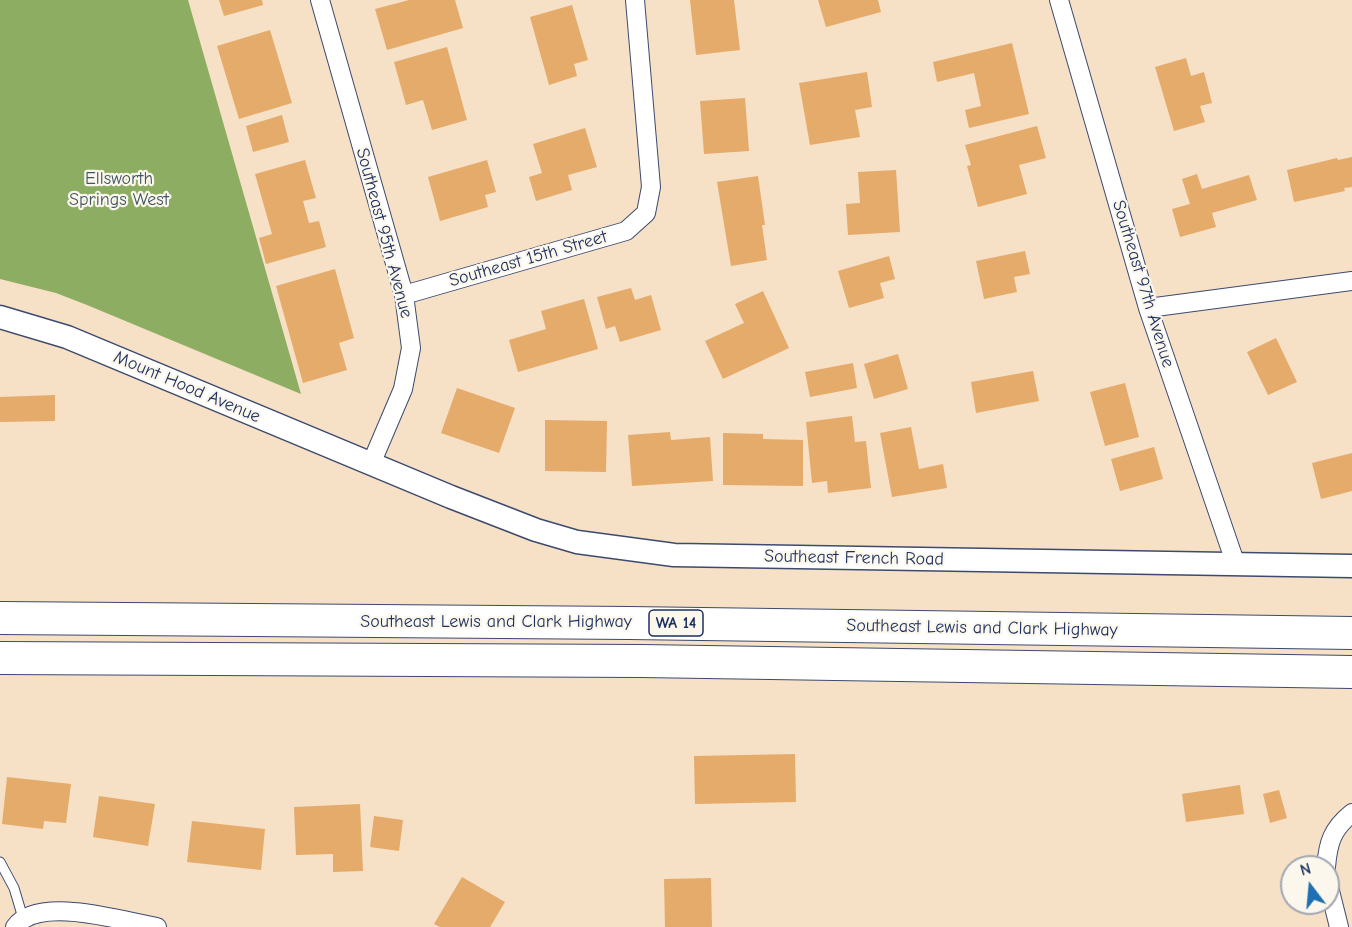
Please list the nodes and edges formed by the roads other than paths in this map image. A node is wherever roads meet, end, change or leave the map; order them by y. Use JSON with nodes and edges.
{"nodes":[{"id":1,"x":320,"y":0,"type":"edge"},
{"id":2,"x":635,"y":0,"type":"edge"},
{"id":3,"x":1059,"y":0,"type":"edge"},
{"id":4,"x":1352,"y":281,"type":"edge"},
{"id":5,"x":404,"y":295,"type":"junction"},
{"id":6,"x":1148,"y":308,"type":"junction"},
{"id":7,"x":0,"y":317,"type":"edge"},
{"id":8,"x":371,"y":464,"type":"junction"},
{"id":9,"x":1236,"y":565,"type":"junction"},
{"id":10,"x":1352,"y":566,"type":"edge"},
{"id":11,"x":0,"y":618,"type":"edge"},
{"id":12,"x":1352,"y":633,"type":"edge"},
{"id":13,"x":0,"y":658,"type":"edge"},
{"id":14,"x":1352,"y":672,"type":"edge"},
{"id":15,"x":1348,"y":816,"type":"edge"},
{"id":16,"x":1327,"y":855,"type":"edge"},
{"id":17,"x":0,"y":862,"type":"edge"},
{"id":18,"x":19,"y":923,"type":"edge"},
{"id":19,"x":157,"y":927,"type":"edge"}],
"edges":[{"from":1,"to":5,"type":"street","name":"Southeast 95th Avenue"},
{"from":2,"to":5,"type":"street","name":"Southeast 15th Street"},
{"from":3,"to":6,"type":"street","name":"Southeast 97th Avenue"},
{"from":4,"to":6,"type":"street"},
{"from":5,"to":8,"type":"street","name":"Southeast 95th Avenue"},
{"from":6,"to":9,"type":"street","name":"Southeast 97th Avenue"},
{"from":7,"to":8,"type":"street","name":"Mount Hood Avenue"},
{"from":8,"to":9,"type":"street","name":"Southeast French Road"},
{"from":9,"to":10,"type":"street","name":"Southeast French Road"},
{"from":11,"to":12,"type":"highway","name":"Southeast Lewis and Clark Highway","number":"WA 14"},
{"from":13,"to":14,"type":"highway","number":"WA 14"},
{"from":15,"to":16,"type":"street"},
{"from":17,"to":18,"type":"lane"},
{"from":18,"to":19,"type":"street"}]}
